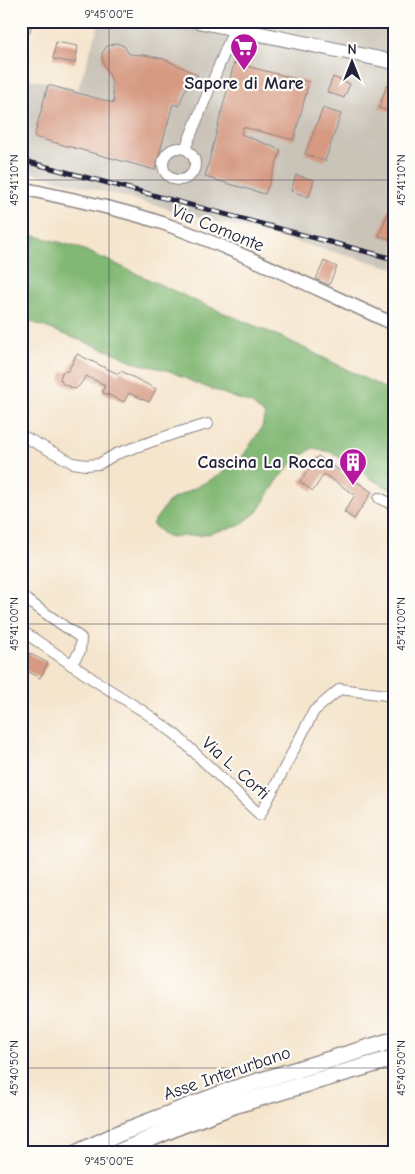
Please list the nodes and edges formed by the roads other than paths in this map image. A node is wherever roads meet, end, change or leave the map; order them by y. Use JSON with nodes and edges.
{"nodes":[{"id":1,"x":198,"y":21,"type":"edge"},
{"id":2,"x":234,"y":29,"type":"junction"},
{"id":3,"x":394,"y":62,"type":"edge"},
{"id":4,"x":185,"y":149,"type":"dead end"},
{"id":5,"x":21,"y":188,"type":"edge"},
{"id":6,"x":394,"y":324,"type":"edge"},
{"id":7,"x":208,"y":424,"type":"dead end"},
{"id":8,"x":21,"y":435,"type":"edge"},
{"id":9,"x":379,"y":498,"type":"dead end"},
{"id":10,"x":394,"y":505,"type":"edge"},
{"id":11,"x":21,"y":596,"type":"edge"},
{"id":12,"x":21,"y":630,"type":"edge"},
{"id":13,"x":72,"y":665,"type":"junction"},
{"id":14,"x":394,"y":696,"type":"edge"},
{"id":15,"x":394,"y":1040,"type":"edge"},
{"id":16,"x":394,"y":1058,"type":"edge"},
{"id":17,"x":77,"y":1153,"type":"edge"},
{"id":18,"x":117,"y":1153,"type":"edge"}],
"edges":[{"from":1,"to":2,"type":"main road"},
{"from":2,"to":3,"type":"main road"},
{"from":2,"to":4,"type":"street"},
{"from":5,"to":6,"type":"street","name":"Via Comonte"},
{"from":7,"to":8,"type":"street"},
{"from":9,"to":10,"type":"street"},
{"from":11,"to":13,"type":"street"},
{"from":12,"to":13,"type":"street","name":"Via L. Corti"},
{"from":13,"to":14,"type":"street","name":"Via L. Corti"},
{"from":15,"to":17,"type":"highway","name":"Asse Interurbano"},
{"from":16,"to":18,"type":"highway","name":"Asse Interurbano"}]}
